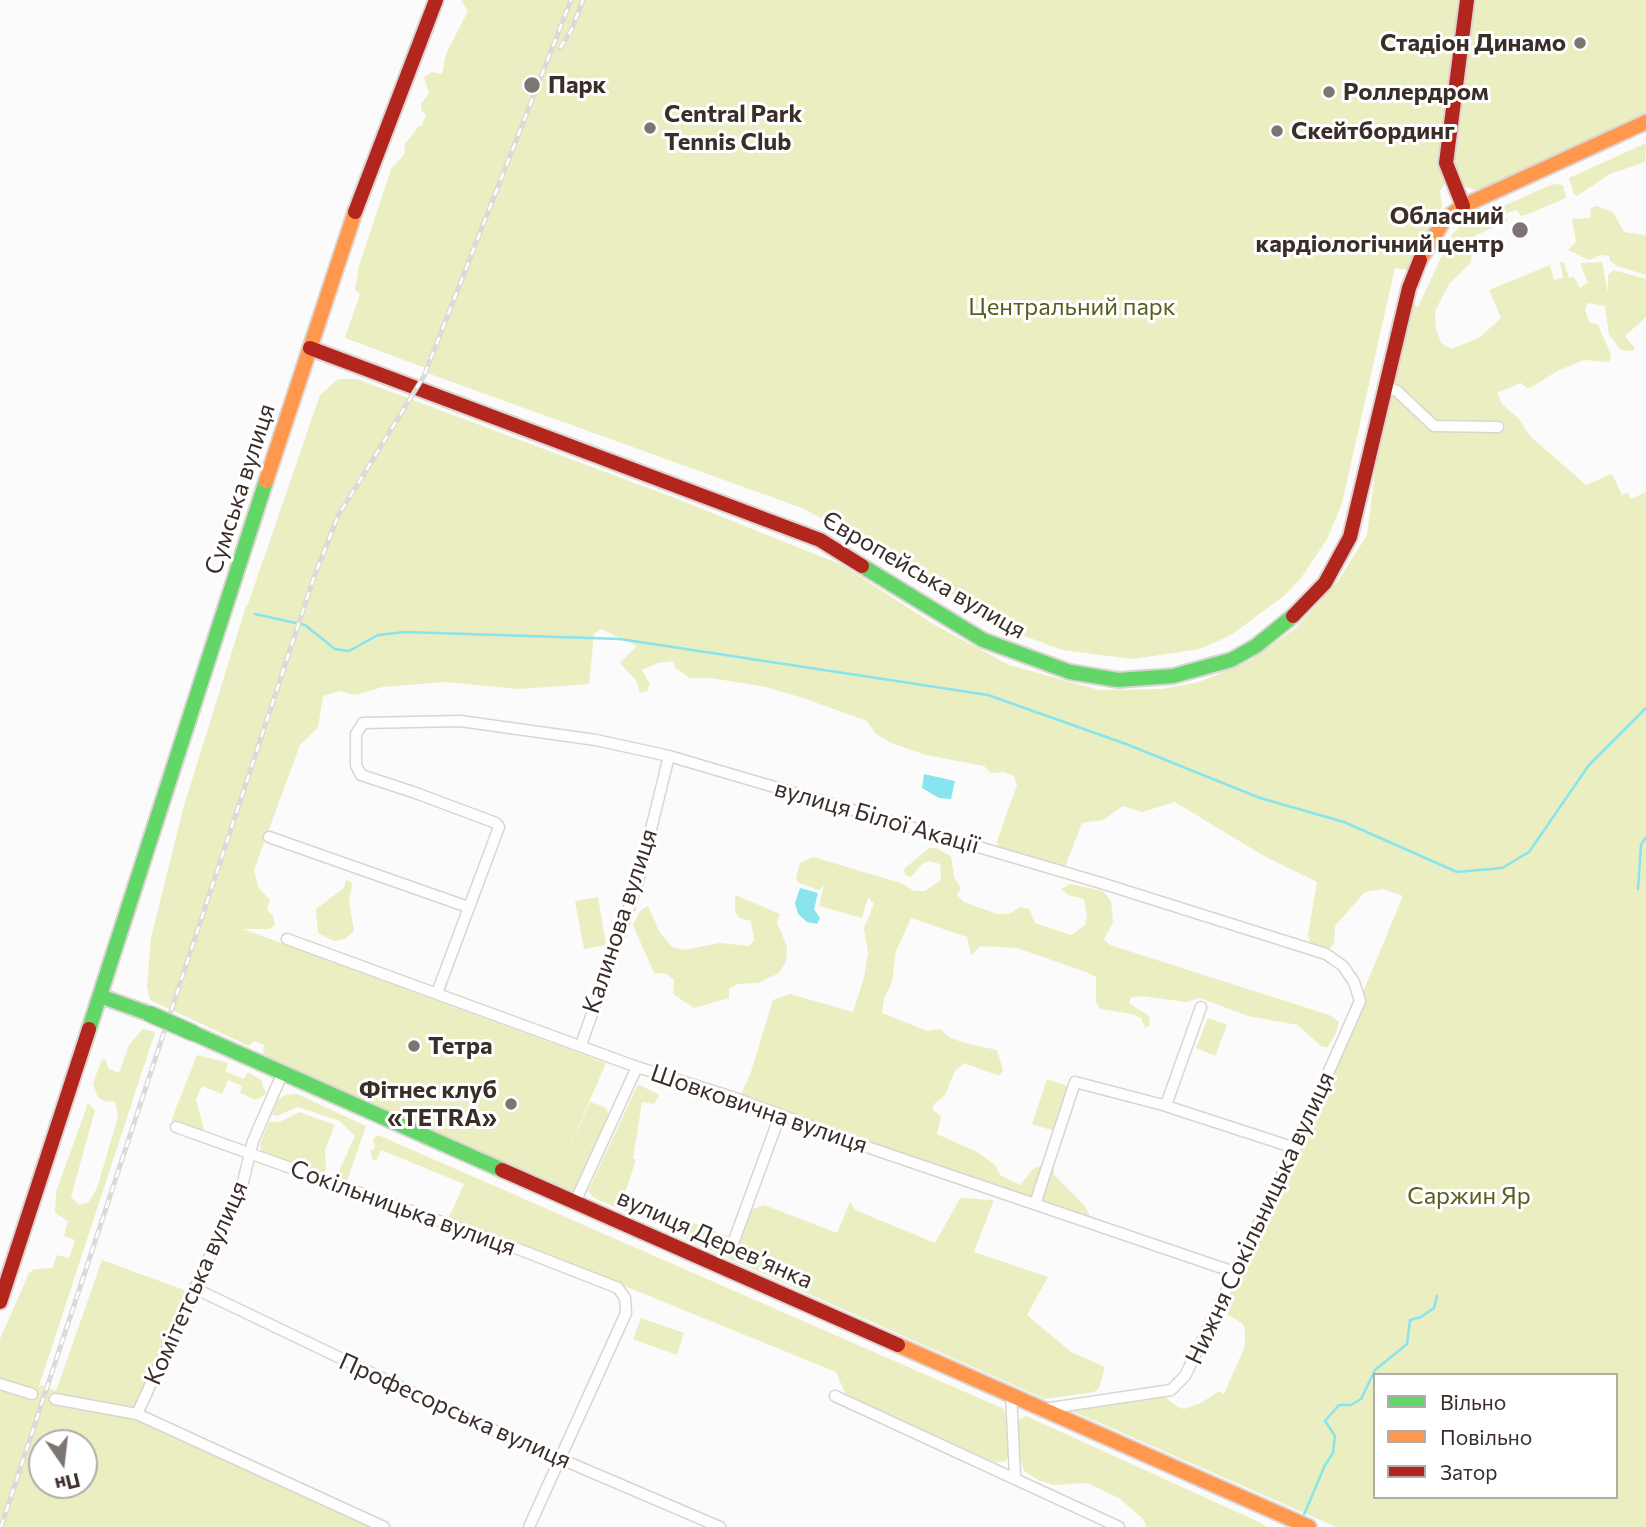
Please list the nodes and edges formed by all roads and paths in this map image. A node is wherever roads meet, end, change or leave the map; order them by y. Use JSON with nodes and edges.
{"nodes":[{"id":1,"x":436,"y":0,"type":"edge"},
{"id":2,"x":1467,"y":0,"type":"edge"},
{"id":3,"x":1646,"y":122,"type":"edge"},
{"id":4,"x":1463,"y":205,"type":"junction"},
{"id":5,"x":310,"y":348,"type":"junction"},
{"id":6,"x":1386,"y":387,"type":"junction"},
{"id":7,"x":1498,"y":428,"type":"dead end"},
{"id":8,"x":669,"y":756,"type":"junction"},
{"id":9,"x":269,"y":837,"type":"dead end"},
{"id":10,"x":468,"y":907,"type":"junction"},
{"id":11,"x":286,"y":939,"type":"dead end"},
{"id":12,"x":437,"y":993,"type":"junction"},
{"id":13,"x":100,"y":996,"type":"junction"},
{"id":14,"x":1360,"y":1001,"type":"joint"},
{"id":15,"x":1200,"y":1007,"type":"dead end"},
{"id":16,"x":581,"y":1045,"type":"junction"},
{"id":17,"x":637,"y":1067,"type":"junction"},
{"id":18,"x":283,"y":1072,"type":"junction"},
{"id":19,"x":1166,"y":1105,"type":"junction"},
{"id":20,"x":780,"y":1115,"type":"junction"},
{"id":21,"x":176,"y":1128,"type":"dead end"},
{"id":22,"x":1295,"y":1148,"type":"junction"},
{"id":23,"x":250,"y":1153,"type":"junction"},
{"id":24,"x":575,"y":1202,"type":"junction"},
{"id":25,"x":1035,"y":1204,"type":"junction"},
{"id":26,"x":733,"y":1246,"type":"dead end"},
{"id":27,"x":1234,"y":1272,"type":"junction"},
{"id":28,"x":194,"y":1288,"type":"junction"},
{"id":29,"x":0,"y":1302,"type":"edge"},
{"id":30,"x":0,"y":1384,"type":"edge"},
{"id":31,"x":1011,"y":1393,"type":"junction"},
{"id":32,"x":32,"y":1394,"type":"dead end"},
{"id":33,"x":835,"y":1396,"type":"dead end"},
{"id":34,"x":55,"y":1399,"type":"dead end"},
{"id":35,"x":1044,"y":1409,"type":"junction"},
{"id":36,"x":138,"y":1414,"type":"junction"},
{"id":37,"x":562,"y":1459,"type":"junction"},
{"id":38,"x":1016,"y":1477,"type":"junction"},
{"id":39,"x":384,"y":1527,"type":"edge"},
{"id":40,"x":529,"y":1527,"type":"edge"},
{"id":41,"x":720,"y":1527,"type":"edge"},
{"id":42,"x":1119,"y":1527,"type":"edge"},
{"id":43,"x":1309,"y":1527,"type":"edge"}],
"edges":[{"from":1,"to":5,"type":"main road","name":"Сумська вулиця"},
{"from":2,"to":4,"type":"main road"},
{"from":3,"to":4,"type":"main road","name":"Європейська вулиця"},
{"from":4,"to":6,"type":"main road","name":"Європейська вулиця"},
{"from":5,"to":6,"type":"main road","name":"Європейська вулиця"},
{"from":5,"to":13,"type":"main road","name":"Сумська вулиця"},
{"from":6,"to":7,"type":"street"},
{"from":8,"to":10,"type":"street","name":"вулиця Білої Акації"},
{"from":8,"to":14,"type":"street","name":"вулиця Білої Акації"},
{"from":8,"to":16,"type":"street","name":"Калинова вулиця"},
{"from":9,"to":10,"type":"street"},
{"from":10,"to":12,"type":"street"},
{"from":11,"to":12,"type":"street","name":"Шовковична вулиця"},
{"from":12,"to":16,"type":"street","name":"Шовковична вулиця"},
{"from":13,"to":18,"type":"main road","name":"вулиця Дерев’янка","bridge":true},
{"from":13,"to":29,"type":"main road","name":"Сумська вулиця"},
{"from":14,"to":22,"type":"street","name":"Нижня Сокільницька вулиця"},
{"from":15,"to":19,"type":"street"},
{"from":16,"to":17,"type":"street","name":"Шовковична вулиця"},
{"from":17,"to":20,"type":"street","name":"Шовковична вулиця"},
{"from":17,"to":24,"type":"street"},
{"from":18,"to":23,"type":"street","name":"Комітетська вулиця"},
{"from":18,"to":24,"type":"main road","name":"вулиця Дерев’янка"},
{"from":19,"to":22,"type":"street"},
{"from":19,"to":25,"type":"street"},
{"from":20,"to":25,"type":"street","name":"Шовковична вулиця"},
{"from":20,"to":26,"type":"street"},
{"from":21,"to":23,"type":"street","name":"Сокільницька вулиця"},
{"from":22,"to":27,"type":"street","name":"Нижня Сокільницька вулиця"},
{"from":23,"to":28,"type":"street","name":"Комітетська вулиця"},
{"from":23,"to":37,"type":"street","name":"Сокільницька вулиця"},
{"from":24,"to":31,"type":"main road","name":"вулиця Дерев’янка"},
{"from":25,"to":27,"type":"street","name":"Шовковична вулиця"},
{"from":27,"to":35,"type":"street","name":"Нижня Сокільницька вулиця"},
{"from":28,"to":36,"type":"street","name":"Комітетська вулиця"},
{"from":28,"to":37,"type":"street","name":"Професорська вулиця"},
{"from":30,"to":32,"type":"street"},
{"from":31,"to":35,"type":"main road","name":"вулиця Дерев’янка"},
{"from":31,"to":38,"type":"street"},
{"from":33,"to":38,"type":"street"},
{"from":34,"to":36,"type":"street"},
{"from":35,"to":43,"type":"main road","name":"вулиця Дерев’янка"},
{"from":36,"to":39,"type":"street"},
{"from":37,"to":40,"type":"street"},
{"from":37,"to":41,"type":"street","name":"Професорська вулиця"},
{"from":38,"to":42,"type":"street"}]}
